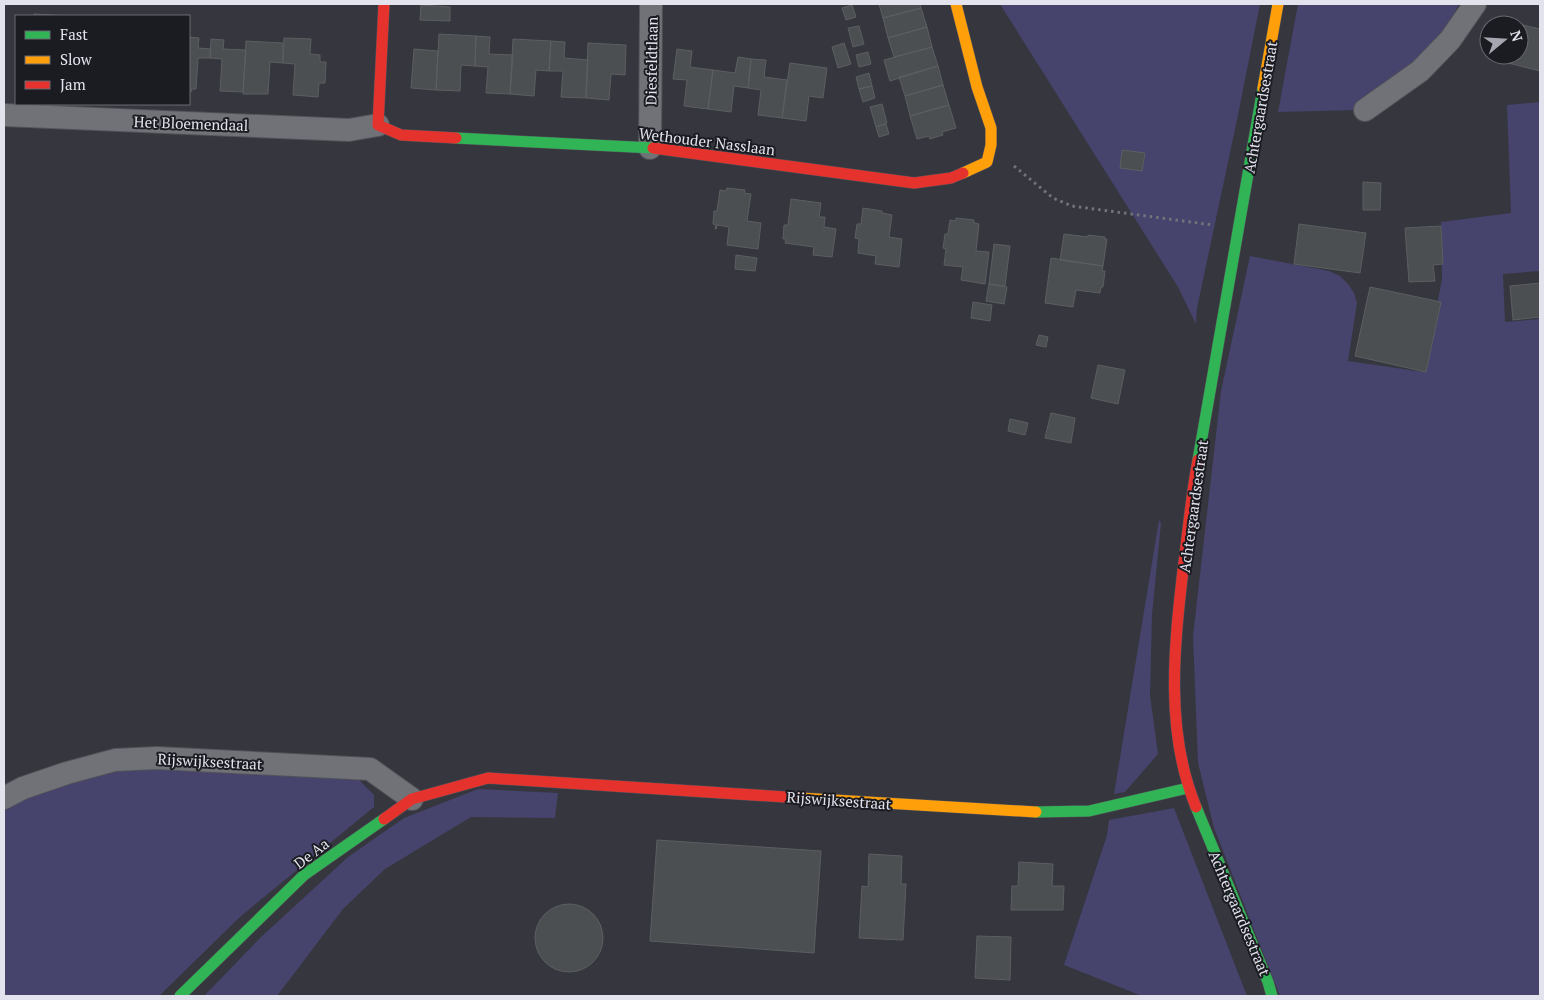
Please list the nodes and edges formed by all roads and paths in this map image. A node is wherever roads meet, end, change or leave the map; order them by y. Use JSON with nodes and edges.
{"nodes":[{"id":1,"x":384,"y":4,"type":"edge"},
{"id":2,"x":652,"y":4,"type":"edge"},
{"id":3,"x":956,"y":4,"type":"edge"},
{"id":4,"x":1278,"y":4,"type":"edge"},
{"id":5,"x":1475,"y":4,"type":"edge"},
{"id":6,"x":1365,"y":110,"type":"dead end"},
{"id":7,"x":4,"y":116,"type":"edge"},
{"id":8,"x":378,"y":125,"type":"junction"},
{"id":9,"x":991,"y":145,"type":"junction"},
{"id":10,"x":650,"y":148,"type":"junction"},
{"id":11,"x":1239,"y":229,"type":"junction"},
{"id":12,"x":488,"y":778,"type":"joint"},
{"id":13,"x":1188,"y":788,"type":"junction"},
{"id":14,"x":4,"y":798,"type":"edge"},
{"id":15,"x":412,"y":799,"type":"junction"},
{"id":16,"x":180,"y":996,"type":"edge"},
{"id":17,"x":1272,"y":996,"type":"edge"}],
"edges":[{"from":1,"to":8,"type":"street"},
{"from":2,"to":10,"type":"street","name":"Diesfeldtlaan"},
{"from":3,"to":9,"type":"street"},
{"from":4,"to":11,"type":"street","name":"Achtergaardsestraat"},
{"from":5,"to":6,"type":"street"},
{"from":7,"to":8,"type":"street","name":"Het Bloemendaal"},
{"from":8,"to":10,"type":"street","name":"Wethouder Nasslaan"},
{"from":9,"to":10,"type":"street","name":"Wethouder Nasslaan"},
{"from":9,"to":11,"type":"path"},
{"from":11,"to":13,"type":"street","name":"Achtergaardsestraat"},
{"from":12,"to":13,"type":"street","name":"Rijswijksestraat"},
{"from":12,"to":15,"type":"street","name":"De Aa"},
{"from":13,"to":17,"type":"street","name":"Achtergaardsestraat"},
{"from":14,"to":15,"type":"street","name":"Rijswijksestraat"},
{"from":15,"to":16,"type":"street","name":"De Aa"}]}
